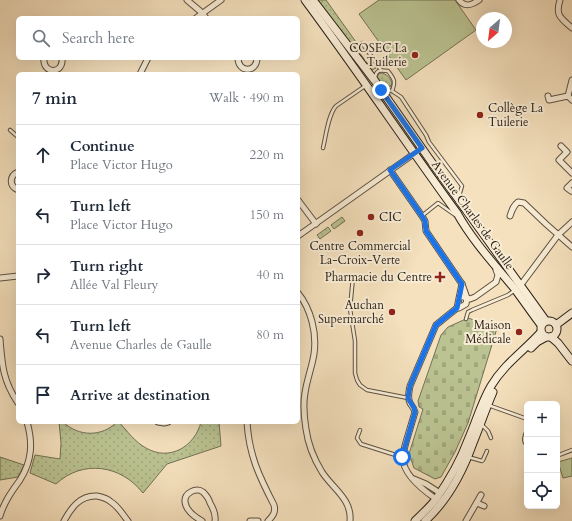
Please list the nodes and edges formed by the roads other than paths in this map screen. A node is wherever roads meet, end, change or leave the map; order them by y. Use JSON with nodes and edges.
{"nodes":[{"id":1,"x":188,"y":0,"type":"edge"},
{"id":2,"x":221,"y":0,"type":"edge"},
{"id":3,"x":305,"y":0,"type":"edge"},
{"id":4,"x":313,"y":0,"type":"edge"},
{"id":5,"x":459,"y":0,"type":"edge"},
{"id":6,"x":479,"y":0,"type":"edge"},
{"id":7,"x":560,"y":0,"type":"edge"},
{"id":8,"x":202,"y":13,"type":"junction"},
{"id":9,"x":198,"y":16,"type":"edge"},
{"id":10,"x":204,"y":16,"type":"edge"},
{"id":11,"x":572,"y":28,"type":"edge"},
{"id":12,"x":362,"y":43,"type":"dead end"},
{"id":13,"x":44,"y":60,"type":"edge"},
{"id":14,"x":62,"y":60,"type":"edge"},
{"id":15,"x":147,"y":60,"type":"edge"},
{"id":16,"x":238,"y":60,"type":"edge"},
{"id":17,"x":257,"y":60,"type":"edge"},
{"id":18,"x":381,"y":70,"type":"junction"},
{"id":19,"x":50,"y":72,"type":"edge"},
{"id":20,"x":141,"y":72,"type":"edge"},
{"id":21,"x":572,"y":80,"type":"edge"},
{"id":22,"x":375,"y":81,"type":"junction"},
{"id":23,"x":366,"y":85,"type":"junction"},
{"id":24,"x":381,"y":90,"type":"junction"},
{"id":25,"x":392,"y":91,"type":"junction"},
{"id":26,"x":548,"y":96,"type":"dead end"},
{"id":27,"x":570,"y":98,"type":"edge"},
{"id":28,"x":10,"y":130,"type":"dead end"},
{"id":29,"x":16,"y":136,"type":"edge"},
{"id":30,"x":561,"y":146,"type":"dead end"},
{"id":31,"x":323,"y":148,"type":"dead end"},
{"id":32,"x":422,"y":148,"type":"junction"},
{"id":33,"x":414,"y":154,"type":"junction"},
{"id":34,"x":390,"y":170,"type":"junction"},
{"id":35,"x":16,"y":173,"type":"edge"},
{"id":36,"x":572,"y":173,"type":"edge"},
{"id":37,"x":572,"y":183,"type":"edge"},
{"id":38,"x":16,"y":189,"type":"edge"},
{"id":39,"x":571,"y":191,"type":"dead end"},
{"id":40,"x":458,"y":199,"type":"junction"},
{"id":41,"x":300,"y":203,"type":"edge"},
{"id":42,"x":422,"y":216,"type":"junction"},
{"id":43,"x":510,"y":216,"type":"dead end"},
{"id":44,"x":572,"y":222,"type":"edge"},
{"id":45,"x":462,"y":223,"type":"junction"},
{"id":46,"x":316,"y":224,"type":"junction"},
{"id":47,"x":300,"y":235,"type":"edge"},
{"id":48,"x":558,"y":235,"type":"junction"},
{"id":49,"x":572,"y":247,"type":"edge"},
{"id":50,"x":487,"y":255,"type":"junction"},
{"id":51,"x":16,"y":276,"type":"edge"},
{"id":52,"x":353,"y":277,"type":"dead end"},
{"id":53,"x":0,"y":278,"type":"edge"},
{"id":54,"x":462,"y":284,"type":"junction"},
{"id":55,"x":518,"y":288,"type":"junction"},
{"id":56,"x":300,"y":296,"type":"edge"},
{"id":57,"x":460,"y":296,"type":"junction"},
{"id":58,"x":467,"y":298,"type":"junction"},
{"id":59,"x":457,"y":308,"type":"junction"},
{"id":60,"x":572,"y":313,"type":"edge"},
{"id":61,"x":466,"y":319,"type":"dead end"},
{"id":62,"x":556,"y":327,"type":"junction"},
{"id":63,"x":545,"y":330,"type":"junction"},
{"id":64,"x":0,"y":339,"type":"edge"},
{"id":65,"x":572,"y":355,"type":"edge"},
{"id":66,"x":572,"y":361,"type":"edge"},
{"id":67,"x":408,"y":398,"type":"junction"},
{"id":68,"x":16,"y":400,"type":"edge"},
{"id":69,"x":485,"y":404,"type":"junction"},
{"id":70,"x":524,"y":418,"type":"edge"},
{"id":71,"x":480,"y":423,"type":"junction"},
{"id":72,"x":27,"y":424,"type":"edge"},
{"id":73,"x":247,"y":424,"type":"edge"},
{"id":74,"x":360,"y":430,"type":"dead end"},
{"id":75,"x":491,"y":438,"type":"dead end"},
{"id":76,"x":572,"y":450,"type":"edge"},
{"id":77,"x":487,"y":451,"type":"dead end"},
{"id":78,"x":560,"y":455,"type":"edge"},
{"id":79,"x":402,"y":457,"type":"junction"},
{"id":80,"x":468,"y":457,"type":"junction"},
{"id":81,"x":444,"y":486,"type":"junction"},
{"id":82,"x":424,"y":487,"type":"junction"},
{"id":83,"x":480,"y":495,"type":"dead end"},
{"id":84,"x":439,"y":498,"type":"junction"},
{"id":85,"x":477,"y":503,"type":"junction"},
{"id":86,"x":484,"y":506,"type":"dead end"},
{"id":87,"x":0,"y":516,"type":"edge"},
{"id":88,"x":64,"y":521,"type":"edge"},
{"id":89,"x":128,"y":521,"type":"edge"},
{"id":90,"x":202,"y":521,"type":"edge"},
{"id":91,"x":214,"y":521,"type":"edge"},
{"id":92,"x":250,"y":521,"type":"edge"},
{"id":93,"x":258,"y":521,"type":"edge"},
{"id":94,"x":268,"y":521,"type":"edge"},
{"id":95,"x":350,"y":521,"type":"edge"},
{"id":96,"x":414,"y":521,"type":"edge"},
{"id":97,"x":421,"y":521,"type":"edge"},
{"id":98,"x":425,"y":521,"type":"edge"},
{"id":99,"x":466,"y":521,"type":"edge"}],
"edges":[{"from":1,"to":8,"type":"street"},
{"from":2,"to":8,"type":"street"},
{"from":3,"to":23,"type":"main road","name":"Avenue Charles de Gaulle"},
{"from":4,"to":22,"type":"main road","name":"Avenue Charles de Gaulle"},
{"from":5,"to":6,"type":"street"},
{"from":7,"to":11,"type":"street"},
{"from":8,"to":9,"type":"street"},
{"from":8,"to":10,"type":"street"},
{"from":12,"to":18,"type":"lane"},
{"from":13,"to":19,"type":"street"},
{"from":14,"to":19,"type":"street"},
{"from":15,"to":20,"type":"street"},
{"from":16,"to":17,"type":"street"},
{"from":18,"to":22,"type":"lane"},
{"from":18,"to":25,"type":"lane"},
{"from":21,"to":27,"type":"street"},
{"from":22,"to":24,"type":"main road","name":"Avenue Charles de Gaulle"},
{"from":23,"to":31,"type":"lane"},
{"from":23,"to":33,"type":"main road","name":"Avenue Charles de Gaulle"},
{"from":24,"to":25,"type":"lane"},
{"from":24,"to":32,"type":"main road","name":"Avenue Charles de Gaulle"},
{"from":25,"to":40,"type":"lane"},
{"from":26,"to":27,"type":"street"},
{"from":28,"to":29,"type":"lane"},
{"from":30,"to":36,"type":"street"},
{"from":32,"to":33,"type":"street"},
{"from":32,"to":40,"type":"main road","name":"Avenue Charles de Gaulle"},
{"from":33,"to":34,"type":"street"},
{"from":33,"to":45,"type":"main road","name":"Avenue Charles de Gaulle"},
{"from":34,"to":42,"type":"street"},
{"from":34,"to":46,"type":"street"},
{"from":35,"to":38,"type":"street"},
{"from":37,"to":39,"type":"street"},
{"from":40,"to":55,"type":"main road","name":"Avenue Charles de Gaulle"},
{"from":41,"to":46,"type":"street"},
{"from":42,"to":45,"type":"lane"},
{"from":42,"to":54,"type":"street"},
{"from":43,"to":48,"type":"street"},
{"from":44,"to":48,"type":"street"},
{"from":45,"to":50,"type":"main road","name":"Avenue Charles de Gaulle"},
{"from":46,"to":47,"type":"street"},
{"from":48,"to":49,"type":"street"},
{"from":48,"to":55,"type":"street"},
{"from":50,"to":55,"type":"main road","name":"Avenue Charles de Gaulle"},
{"from":50,"to":58,"type":"street"},
{"from":51,"to":53,"type":"street"},
{"from":52,"to":67,"type":"lane"},
{"from":54,"to":57,"type":"street"},
{"from":54,"to":58,"type":"street"},
{"from":55,"to":61,"type":"lane"},
{"from":55,"to":63,"type":"main road","name":"Avenue Charles de Gaulle"},
{"from":56,"to":95,"type":"street"},
{"from":57,"to":58,"type":"street"},
{"from":57,"to":59,"type":"street"},
{"from":58,"to":59,"type":"street"},
{"from":59,"to":67,"type":"street"},
{"from":60,"to":62,"type":"main road"},
{"from":62,"to":63,"type":"main road"},
{"from":62,"to":63,"type":"main road"},
{"from":62,"to":65,"type":"main road"},
{"from":63,"to":66,"type":"main road","name":"Avenue Charles de Gaulle"},
{"from":63,"to":69,"type":"main road"},
{"from":64,"to":68,"type":"street"},
{"from":67,"to":79,"type":"street"},
{"from":69,"to":70,"type":"lane"},
{"from":69,"to":71,"type":"main road"},
{"from":69,"to":80,"type":"main road"},
{"from":69,"to":81,"type":"main road"},
{"from":71,"to":75,"type":"lane"},
{"from":71,"to":80,"type":"main road"},
{"from":72,"to":87,"type":"street"},
{"from":73,"to":94,"type":"street"},
{"from":74,"to":79,"type":"lane"},
{"from":76,"to":78,"type":"lane"},
{"from":77,"to":80,"type":"lane"},
{"from":79,"to":82,"type":"street"},
{"from":80,"to":84,"type":"main road"},
{"from":81,"to":82,"type":"street"},
{"from":81,"to":84,"type":"main road"},
{"from":82,"to":84,"type":"street"},
{"from":82,"to":84,"type":"street"},
{"from":83,"to":85,"type":"street"},
{"from":84,"to":96,"type":"main road"},
{"from":84,"to":97,"type":"main road"},
{"from":84,"to":98,"type":"main road"},
{"from":85,"to":86,"type":"street"},
{"from":85,"to":99,"type":"street"},
{"from":88,"to":89,"type":"street"},
{"from":90,"to":91,"type":"street"},
{"from":92,"to":93,"type":"street"}]}
